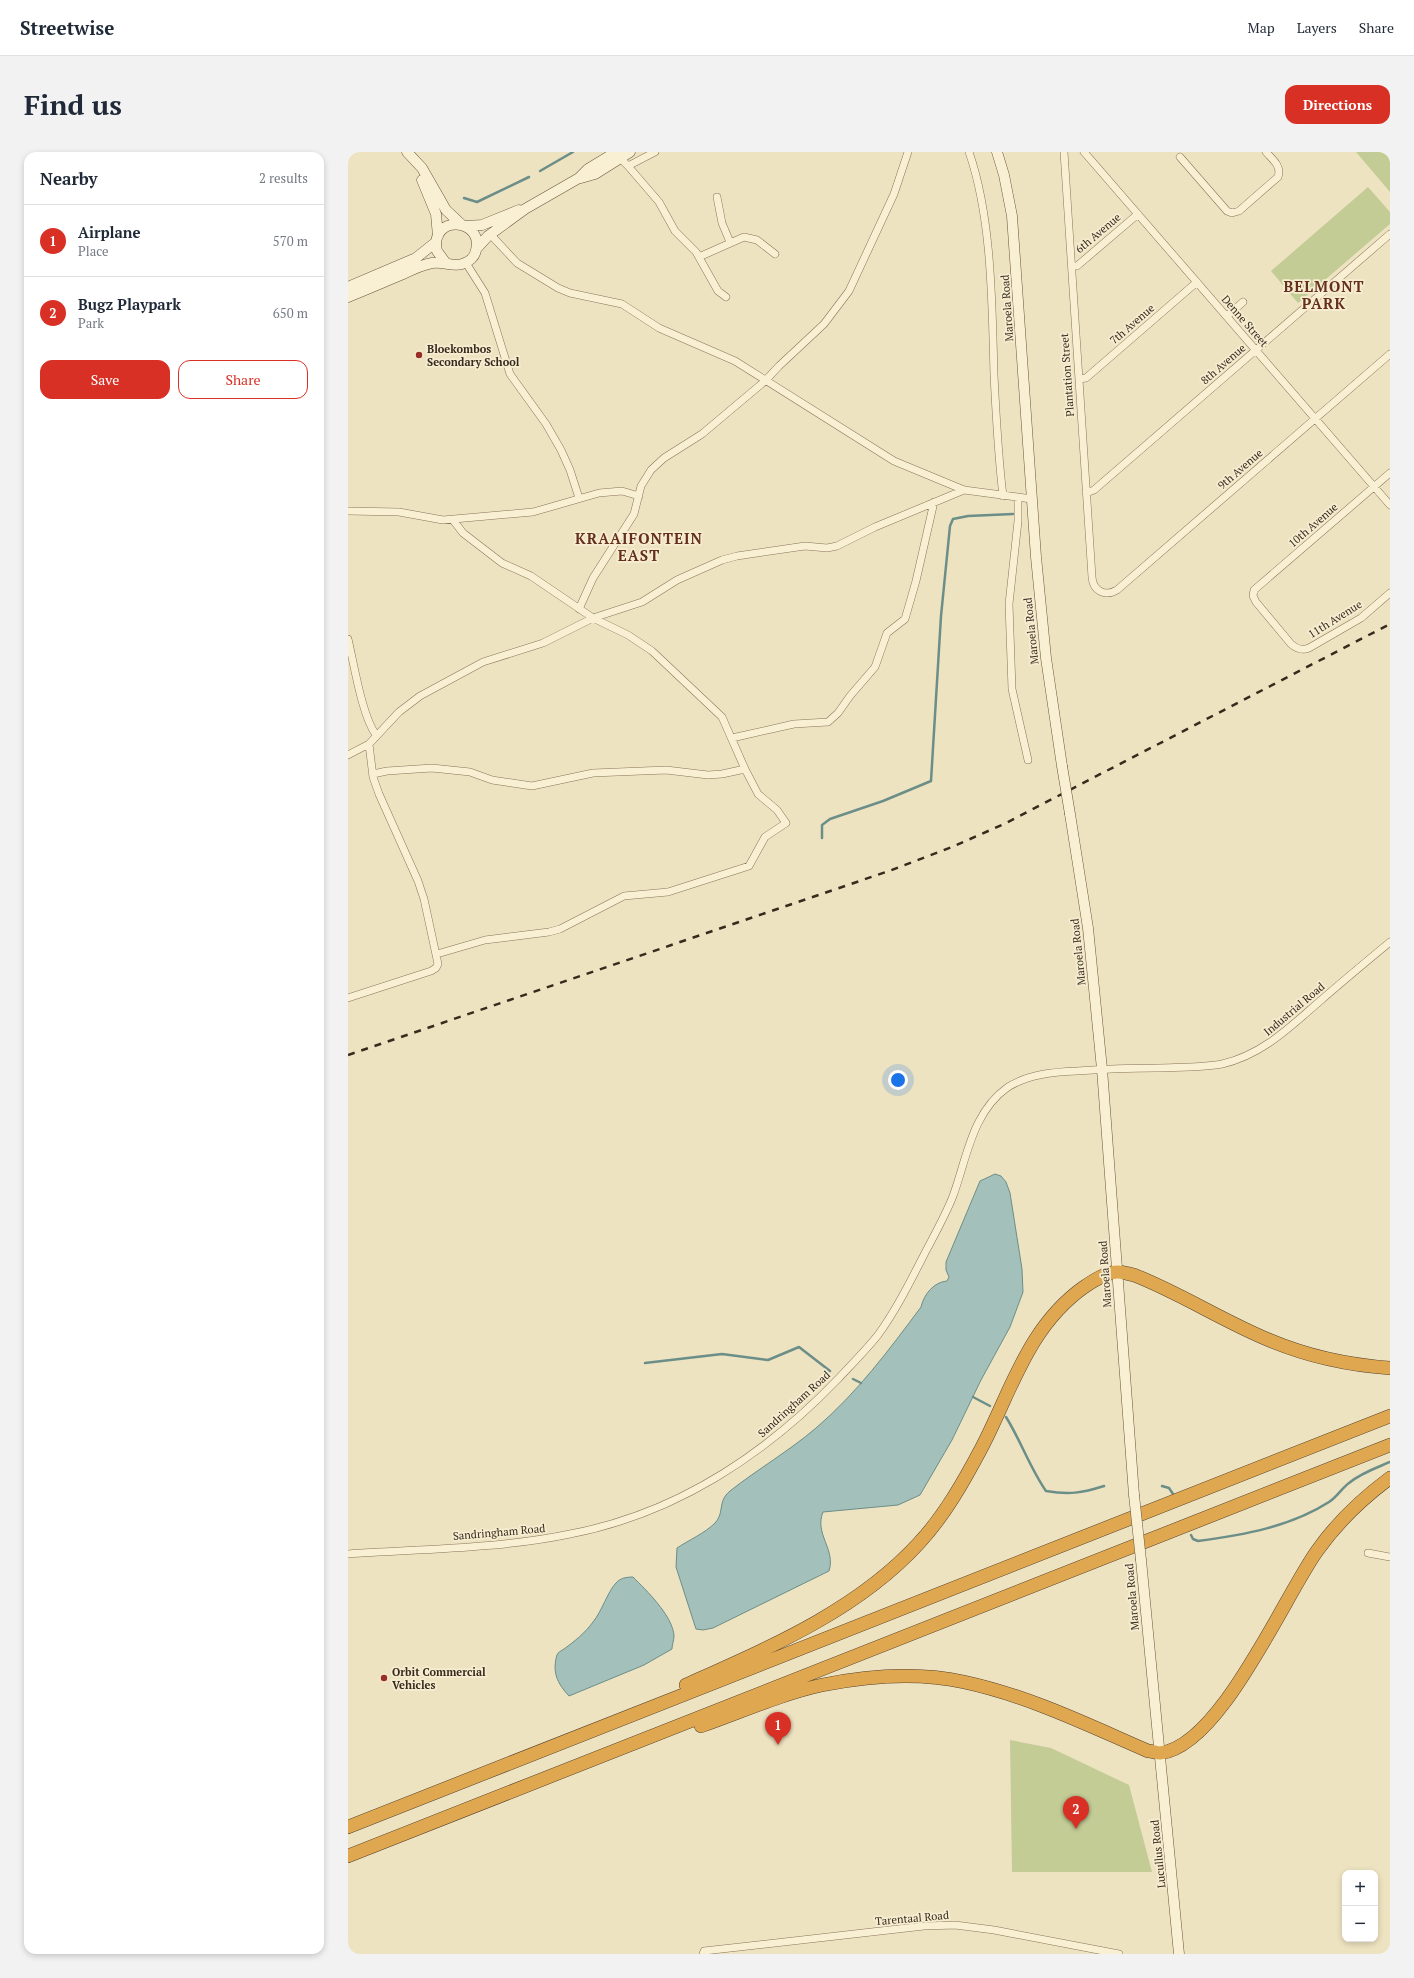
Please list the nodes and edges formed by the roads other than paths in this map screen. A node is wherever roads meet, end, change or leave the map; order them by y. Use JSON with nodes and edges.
{"nodes":[{"id":1,"x":406,"y":152,"type":"edge"},
{"id":2,"x":630,"y":152,"type":"edge"},
{"id":3,"x":655,"y":152,"type":"edge"},
{"id":4,"x":908,"y":152,"type":"edge"},
{"id":5,"x":969,"y":152,"type":"edge"},
{"id":6,"x":997,"y":152,"type":"edge"},
{"id":7,"x":1064,"y":152,"type":"edge"},
{"id":8,"x":1084,"y":152,"type":"edge"},
{"id":9,"x":1266,"y":152,"type":"edge"},
{"id":10,"x":618,"y":155,"type":"edge"},
{"id":11,"x":1180,"y":157,"type":"dead end"},
{"id":12,"x":628,"y":166,"type":"junction"},
{"id":13,"x":717,"y":197,"type":"dead end"},
{"id":14,"x":525,"y":209,"type":"junction"},
{"id":15,"x":1138,"y":214,"type":"junction"},
{"id":16,"x":464,"y":225,"type":"junction"},
{"id":17,"x":490,"y":234,"type":"junction"},
{"id":18,"x":1390,"y":234,"type":"edge"},
{"id":19,"x":437,"y":239,"type":"junction"},
{"id":20,"x":730,"y":242,"type":"junction"},
{"id":21,"x":477,"y":248,"type":"junction"},
{"id":22,"x":775,"y":254,"type":"dead end"},
{"id":23,"x":699,"y":258,"type":"junction"},
{"id":24,"x":445,"y":262,"type":"junction"},
{"id":25,"x":466,"y":263,"type":"junction"},
{"id":26,"x":1072,"y":266,"type":"junction"},
{"id":27,"x":1197,"y":282,"type":"junction"},
{"id":28,"x":348,"y":287,"type":"edge"},
{"id":29,"x":348,"y":297,"type":"edge"},
{"id":30,"x":726,"y":297,"type":"dead end"},
{"id":31,"x":1243,"y":302,"type":"dead end"},
{"id":32,"x":1227,"y":316,"type":"junction"},
{"id":33,"x":1256,"y":350,"type":"junction"},
{"id":34,"x":1390,"y":354,"type":"edge"},
{"id":35,"x":765,"y":380,"type":"junction"},
{"id":36,"x":1079,"y":380,"type":"junction"},
{"id":37,"x":1316,"y":419,"type":"junction"},
{"id":38,"x":1390,"y":472,"type":"edge"},
{"id":39,"x":1374,"y":486,"type":"junction"},
{"id":40,"x":964,"y":490,"type":"junction"},
{"id":41,"x":1086,"y":493,"type":"junction"},
{"id":42,"x":639,"y":496,"type":"junction"},
{"id":43,"x":1003,"y":496,"type":"junction"},
{"id":44,"x":579,"y":498,"type":"junction"},
{"id":45,"x":1018,"y":498,"type":"junction"},
{"id":46,"x":1032,"y":499,"type":"junction"},
{"id":47,"x":934,"y":502,"type":"junction"},
{"id":48,"x":1390,"y":505,"type":"edge"},
{"id":49,"x":348,"y":511,"type":"edge"},
{"id":50,"x":453,"y":520,"type":"junction"},
{"id":51,"x":1101,"y":592,"type":"joint"},
{"id":52,"x":1390,"y":593,"type":"edge"},
{"id":53,"x":579,"y":609,"type":"junction"},
{"id":54,"x":593,"y":618,"type":"junction"},
{"id":55,"x":348,"y":639,"type":"edge"},
{"id":56,"x":1310,"y":648,"type":"joint"},
{"id":57,"x":357,"y":676,"type":"junction"},
{"id":58,"x":348,"y":678,"type":"edge"},
{"id":59,"x":376,"y":735,"type":"junction"},
{"id":60,"x":732,"y":738,"type":"junction"},
{"id":61,"x":369,"y":744,"type":"junction"},
{"id":62,"x":348,"y":755,"type":"edge"},
{"id":63,"x":1028,"y":760,"type":"dead end"},
{"id":64,"x":744,"y":769,"type":"junction"},
{"id":65,"x":373,"y":774,"type":"junction"},
{"id":66,"x":1390,"y":942,"type":"edge"},
{"id":67,"x":437,"y":954,"type":"junction"},
{"id":68,"x":348,"y":998,"type":"edge"},
{"id":69,"x":1102,"y":1069,"type":"junction"},
{"id":70,"x":1117,"y":1272,"type":"junction"},
{"id":71,"x":1390,"y":1368,"type":"edge"},
{"id":72,"x":1390,"y":1416,"type":"edge"},
{"id":73,"x":1390,"y":1445,"type":"edge"},
{"id":74,"x":1390,"y":1478,"type":"edge"},
{"id":75,"x":1368,"y":1553,"type":"dead end"},
{"id":76,"x":348,"y":1554,"type":"edge"},
{"id":77,"x":1390,"y":1557,"type":"edge"},
{"id":78,"x":1160,"y":1753,"type":"junction"},
{"id":79,"x":533,"y":1754,"type":"junction"},
{"id":80,"x":528,"y":1785,"type":"junction"},
{"id":81,"x":348,"y":1827,"type":"edge"},
{"id":82,"x":348,"y":1856,"type":"edge"},
{"id":83,"x":704,"y":1953,"type":"edge"},
{"id":84,"x":1119,"y":1954,"type":"edge"},
{"id":85,"x":1179,"y":1954,"type":"edge"}],
"edges":[{"from":1,"to":16,"type":"street"},
{"from":1,"to":19,"type":"street"},
{"from":2,"to":10,"type":"street"},
{"from":3,"to":12,"type":"street"},
{"from":4,"to":35,"type":"street"},
{"from":5,"to":43,"type":"street"},
{"from":6,"to":46,"type":"street","name":"Maroela Road"},
{"from":7,"to":26,"type":"street","name":"Plantation Street"},
{"from":8,"to":15,"type":"street","name":"Denne Street"},
{"from":9,"to":11,"type":"street"},
{"from":10,"to":12,"type":"street"},
{"from":10,"to":14,"type":"street"},
{"from":12,"to":23,"type":"street"},
{"from":13,"to":20,"type":"street"},
{"from":14,"to":16,"type":"street"},
{"from":14,"to":17,"type":"street"},
{"from":15,"to":26,"type":"street","name":"6th Avenue"},
{"from":15,"to":27,"type":"street","name":"Denne Street"},
{"from":16,"to":19,"type":"street"},
{"from":16,"to":21,"type":"street"},
{"from":17,"to":21,"type":"street"},
{"from":17,"to":35,"type":"street"},
{"from":18,"to":33,"type":"street","name":"8th Avenue"},
{"from":19,"to":24,"type":"street"},
{"from":19,"to":28,"type":"street"},
{"from":20,"to":22,"type":"street"},
{"from":20,"to":23,"type":"street"},
{"from":21,"to":25,"type":"street"},
{"from":23,"to":30,"type":"street"},
{"from":24,"to":25,"type":"street"},
{"from":24,"to":29,"type":"street"},
{"from":25,"to":44,"type":"street"},
{"from":26,"to":36,"type":"street","name":"Plantation Street"},
{"from":27,"to":32,"type":"street","name":"Denne Street"},
{"from":27,"to":36,"type":"street","name":"7th Avenue"},
{"from":31,"to":32,"type":"street"},
{"from":32,"to":33,"type":"street","name":"Denne Street"},
{"from":33,"to":37,"type":"street","name":"Denne Street"},
{"from":33,"to":41,"type":"street","name":"8th Avenue"},
{"from":34,"to":37,"type":"street","name":"9th Avenue"},
{"from":35,"to":40,"type":"street"},
{"from":35,"to":42,"type":"street"},
{"from":36,"to":41,"type":"street","name":"Plantation Street"},
{"from":37,"to":39,"type":"street","name":"Denne Street"},
{"from":37,"to":51,"type":"street","name":"9th Avenue"},
{"from":38,"to":39,"type":"street","name":"10th Avenue"},
{"from":39,"to":48,"type":"street","name":"Denne Street"},
{"from":39,"to":56,"type":"street","name":"10th Avenue"},
{"from":40,"to":43,"type":"street"},
{"from":40,"to":47,"type":"street"},
{"from":41,"to":51,"type":"street","name":"Plantation Street"},
{"from":42,"to":44,"type":"street"},
{"from":42,"to":53,"type":"street"},
{"from":43,"to":45,"type":"street"},
{"from":44,"to":50,"type":"street"},
{"from":45,"to":46,"type":"street"},
{"from":45,"to":63,"type":"street"},
{"from":46,"to":69,"type":"street","name":"Maroela Road","bridge":true},
{"from":47,"to":54,"type":"street"},
{"from":47,"to":60,"type":"street"},
{"from":49,"to":50,"type":"street"},
{"from":50,"to":53,"type":"street"},
{"from":52,"to":56,"type":"street","name":"11th Avenue"},
{"from":53,"to":54,"type":"street"},
{"from":54,"to":59,"type":"street"},
{"from":54,"to":60,"type":"street"},
{"from":55,"to":57,"type":"street"},
{"from":57,"to":58,"type":"street"},
{"from":57,"to":59,"type":"street"},
{"from":59,"to":61,"type":"street"},
{"from":60,"to":64,"type":"street"},
{"from":61,"to":62,"type":"street"},
{"from":61,"to":65,"type":"street"},
{"from":64,"to":65,"type":"street"},
{"from":64,"to":67,"type":"street"},
{"from":65,"to":67,"type":"street"},
{"from":66,"to":69,"type":"street","name":"Industrial Road"},
{"from":67,"to":68,"type":"street"},
{"from":69,"to":70,"type":"street","name":"Maroela Road"},
{"from":69,"to":76,"type":"street","name":"Sandringham Road"},
{"from":70,"to":71,"type":"highway"},
{"from":70,"to":78,"type":"street","name":"Maroela Road","bridge":true},
{"from":70,"to":79,"type":"highway"},
{"from":72,"to":79,"type":"highway"},
{"from":73,"to":80,"type":"highway"},
{"from":74,"to":78,"type":"highway"},
{"from":75,"to":77,"type":"street"},
{"from":78,"to":80,"type":"highway"},
{"from":78,"to":85,"type":"street","name":"Lucullus Road"},
{"from":79,"to":81,"type":"highway"},
{"from":80,"to":82,"type":"highway"},
{"from":83,"to":84,"type":"street","name":"Tarentaal Road"}]}
